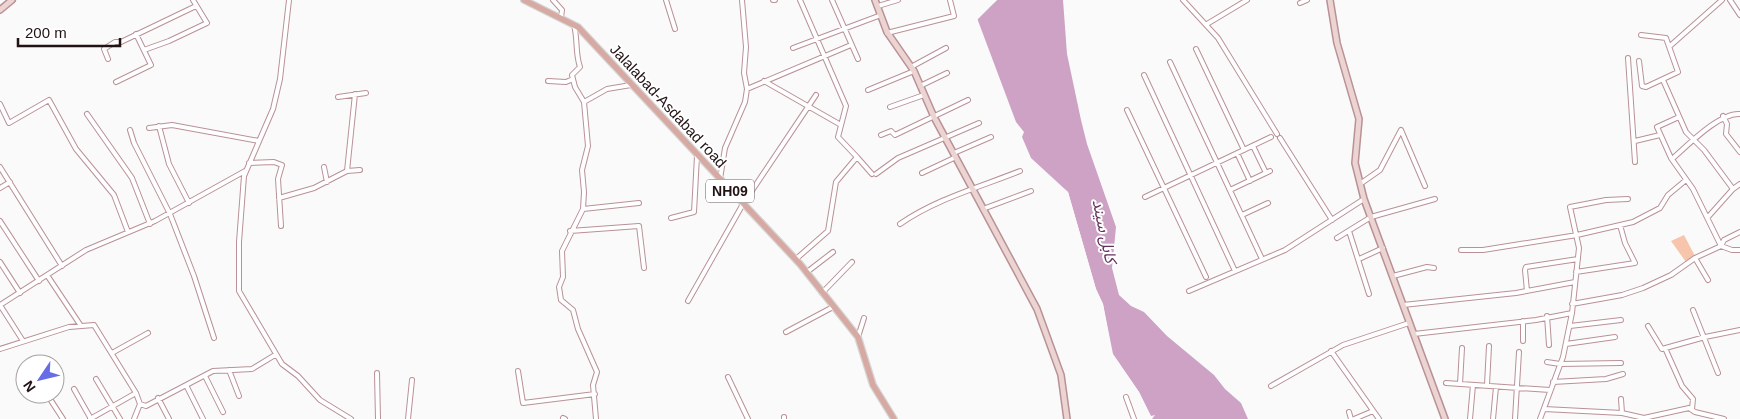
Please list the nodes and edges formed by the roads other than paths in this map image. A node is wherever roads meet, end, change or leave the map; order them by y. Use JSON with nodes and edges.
{"nodes":[{"id":1,"x":12,"y":0,"type":"edge"},
{"id":2,"x":193,"y":0,"type":"edge"},
{"id":3,"x":289,"y":0,"type":"edge"},
{"id":4,"x":524,"y":0,"type":"edge"},
{"id":5,"x":553,"y":0,"type":"edge"},
{"id":6,"x":666,"y":0,"type":"edge"},
{"id":7,"x":742,"y":0,"type":"edge"},
{"id":8,"x":800,"y":0,"type":"edge"},
{"id":9,"x":832,"y":0,"type":"edge"},
{"id":10,"x":876,"y":0,"type":"edge"},
{"id":11,"x":895,"y":0,"type":"edge"},
{"id":12,"x":950,"y":0,"type":"edge"},
{"id":13,"x":1183,"y":0,"type":"edge"},
{"id":14,"x":1247,"y":0,"type":"edge"},
{"id":15,"x":1307,"y":0,"type":"edge"},
{"id":16,"x":1330,"y":0,"type":"edge"},
{"id":17,"x":1722,"y":0,"type":"edge"},
{"id":18,"x":1730,"y":0,"type":"edge"},
{"id":19,"x":1300,"y":3,"type":"dead end"},
{"id":20,"x":196,"y":6,"type":"junction"},
{"id":21,"x":878,"y":6,"type":"junction"},
{"id":22,"x":0,"y":10,"type":"edge"},
{"id":23,"x":881,"y":14,"type":"junction"},
{"id":24,"x":1740,"y":15,"type":"edge"},
{"id":25,"x":561,"y":18,"type":"junction"},
{"id":26,"x":1207,"y":24,"type":"junction"},
{"id":27,"x":574,"y":25,"type":"junction"},
{"id":28,"x":844,"y":28,"type":"junction"},
{"id":29,"x":676,"y":29,"type":"dead end"},
{"id":30,"x":888,"y":33,"type":"junction"},
{"id":31,"x":136,"y":34,"type":"junction"},
{"id":32,"x":1641,"y":35,"type":"dead end"},
{"id":33,"x":815,"y":40,"type":"junction"},
{"id":34,"x":851,"y":45,"type":"junction"},
{"id":35,"x":1670,"y":46,"type":"junction"},
{"id":36,"x":793,"y":48,"type":"dead end"},
{"id":37,"x":946,"y":48,"type":"dead end"},
{"id":38,"x":1196,"y":49,"type":"dead end"},
{"id":39,"x":144,"y":50,"type":"junction"},
{"id":40,"x":823,"y":57,"type":"junction"},
{"id":41,"x":1628,"y":58,"type":"dead end"},
{"id":42,"x":108,"y":59,"type":"dead end"},
{"id":43,"x":858,"y":59,"type":"dead end"},
{"id":44,"x":1639,"y":61,"type":"dead end"},
{"id":45,"x":1170,"y":62,"type":"dead end"},
{"id":46,"x":913,"y":69,"type":"junction"},
{"id":47,"x":947,"y":73,"type":"dead end"},
{"id":48,"x":1144,"y":75,"type":"dead end"},
{"id":49,"x":573,"y":79,"type":"junction"},
{"id":50,"x":1663,"y":80,"type":"junction"},
{"id":51,"x":548,"y":81,"type":"dead end"},
{"id":52,"x":764,"y":81,"type":"junction"},
{"id":53,"x":116,"y":82,"type":"dead end"},
{"id":54,"x":631,"y":85,"type":"junction"},
{"id":55,"x":920,"y":86,"type":"junction"},
{"id":56,"x":747,"y":89,"type":"junction"},
{"id":57,"x":868,"y":90,"type":"dead end"},
{"id":58,"x":366,"y":93,"type":"dead end"},
{"id":59,"x":355,"y":94,"type":"junction"},
{"id":60,"x":816,"y":95,"type":"dead end"},
{"id":61,"x":924,"y":95,"type":"junction"},
{"id":62,"x":338,"y":97,"type":"dead end"},
{"id":63,"x":968,"y":100,"type":"dead end"},
{"id":64,"x":584,"y":102,"type":"junction"},
{"id":65,"x":0,"y":104,"type":"edge"},
{"id":66,"x":808,"y":106,"type":"junction"},
{"id":67,"x":890,"y":107,"type":"dead end"},
{"id":68,"x":1127,"y":110,"type":"dead end"},
{"id":69,"x":87,"y":114,"type":"dead end"},
{"id":70,"x":1740,"y":114,"type":"edge"},
{"id":71,"x":1723,"y":116,"type":"junction"},
{"id":72,"x":934,"y":117,"type":"junction"},
{"id":73,"x":1679,"y":117,"type":"junction"},
{"id":74,"x":841,"y":125,"type":"junction"},
{"id":75,"x":159,"y":126,"type":"junction"},
{"id":76,"x":149,"y":128,"type":"dead end"},
{"id":77,"x":130,"y":130,"type":"dead end"},
{"id":78,"x":881,"y":135,"type":"dead end"},
{"id":79,"x":1660,"y":135,"type":"junction"},
{"id":80,"x":991,"y":137,"type":"dead end"},
{"id":81,"x":1271,"y":137,"type":"dead end"},
{"id":82,"x":946,"y":139,"type":"junction"},
{"id":83,"x":259,"y":141,"type":"junction"},
{"id":84,"x":1635,"y":141,"type":"junction"},
{"id":85,"x":1693,"y":142,"type":"junction"},
{"id":86,"x":1253,"y":146,"type":"junction"},
{"id":87,"x":1244,"y":150,"type":"junction"},
{"id":88,"x":1740,"y":152,"type":"edge"},
{"id":89,"x":1237,"y":153,"type":"junction"},
{"id":90,"x":955,"y":155,"type":"junction"},
{"id":91,"x":697,"y":156,"type":"junction"},
{"id":92,"x":857,"y":157,"type":"junction"},
{"id":93,"x":1672,"y":159,"type":"junction"},
{"id":94,"x":1635,"y":162,"type":"dead end"},
{"id":95,"x":249,"y":163,"type":"junction"},
{"id":96,"x":1217,"y":163,"type":"junction"},
{"id":97,"x":0,"y":167,"type":"edge"},
{"id":98,"x":324,"y":167,"type":"dead end"},
{"id":99,"x":360,"y":170,"type":"dead end"},
{"id":100,"x":347,"y":171,"type":"junction"},
{"id":101,"x":1020,"y":171,"type":"dead end"},
{"id":102,"x":245,"y":172,"type":"junction"},
{"id":103,"x":922,"y":173,"type":"dead end"},
{"id":104,"x":1190,"y":176,"type":"junction"},
{"id":105,"x":720,"y":179,"type":"junction"},
{"id":106,"x":1686,"y":180,"type":"junction"},
{"id":107,"x":1250,"y":181,"type":"junction"},
{"id":108,"x":10,"y":182,"type":"junction"},
{"id":109,"x":327,"y":182,"type":"junction"},
{"id":110,"x":1360,"y":184,"type":"junction"},
{"id":111,"x":1740,"y":184,"type":"edge"},
{"id":112,"x":1425,"y":186,"type":"dead end"},
{"id":113,"x":0,"y":188,"type":"edge"},
{"id":114,"x":1164,"y":188,"type":"junction"},
{"id":115,"x":973,"y":189,"type":"junction"},
{"id":116,"x":1733,"y":189,"type":"junction"},
{"id":117,"x":1230,"y":190,"type":"junction"},
{"id":118,"x":1031,"y":191,"type":"dead end"},
{"id":119,"x":1145,"y":197,"type":"dead end"},
{"id":120,"x":280,"y":198,"type":"junction"},
{"id":121,"x":1364,"y":199,"type":"junction"},
{"id":122,"x":1435,"y":199,"type":"dead end"},
{"id":123,"x":1628,"y":199,"type":"dead end"},
{"id":124,"x":189,"y":203,"type":"junction"},
{"id":125,"x":1268,"y":203,"type":"dead end"},
{"id":126,"x":639,"y":204,"type":"dead end"},
{"id":127,"x":743,"y":204,"type":"junction"},
{"id":128,"x":583,"y":209,"type":"junction"},
{"id":129,"x":983,"y":209,"type":"junction"},
{"id":130,"x":170,"y":214,"type":"junction"},
{"id":131,"x":1242,"y":215,"type":"junction"},
{"id":132,"x":1371,"y":217,"type":"junction"},
{"id":133,"x":1708,"y":217,"type":"junction"},
{"id":134,"x":671,"y":218,"type":"dead end"},
{"id":135,"x":0,"y":220,"type":"edge"},
{"id":136,"x":1332,"y":220,"type":"junction"},
{"id":137,"x":150,"y":224,"type":"junction"},
{"id":138,"x":900,"y":224,"type":"dead end"},
{"id":139,"x":1620,"y":225,"type":"junction"},
{"id":140,"x":281,"y":226,"type":"dead end"},
{"id":141,"x":570,"y":231,"type":"junction"},
{"id":142,"x":1349,"y":231,"type":"junction"},
{"id":143,"x":128,"y":232,"type":"junction"},
{"id":144,"x":1740,"y":232,"type":"edge"},
{"id":145,"x":1577,"y":235,"type":"junction"},
{"id":146,"x":1337,"y":238,"type":"dead end"},
{"id":147,"x":1721,"y":246,"type":"junction"},
{"id":148,"x":1383,"y":248,"type":"junction"},
{"id":149,"x":1461,"y":250,"type":"dead end"},
{"id":150,"x":1740,"y":250,"type":"edge"},
{"id":151,"x":833,"y":252,"type":"dead end"},
{"id":152,"x":1695,"y":258,"type":"junction"},
{"id":153,"x":796,"y":259,"type":"junction"},
{"id":154,"x":1262,"y":259,"type":"junction"},
{"id":155,"x":1359,"y":259,"type":"junction"},
{"id":156,"x":1578,"y":259,"type":"junction"},
{"id":157,"x":0,"y":262,"type":"edge"},
{"id":158,"x":852,"y":262,"type":"dead end"},
{"id":159,"x":62,"y":266,"type":"junction"},
{"id":160,"x":644,"y":268,"type":"dead end"},
{"id":161,"x":1434,"y":268,"type":"dead end"},
{"id":162,"x":1234,"y":271,"type":"junction"},
{"id":163,"x":807,"y":272,"type":"junction"},
{"id":164,"x":1576,"y":272,"type":"junction"},
{"id":165,"x":47,"y":275,"type":"junction"},
{"id":166,"x":1393,"y":276,"type":"junction"},
{"id":167,"x":1206,"y":277,"type":"dead end"},
{"id":168,"x":1708,"y":280,"type":"dead end"},
{"id":169,"x":39,"y":281,"type":"junction"},
{"id":170,"x":1575,"y":282,"type":"junction"},
{"id":171,"x":1189,"y":291,"type":"dead end"},
{"id":172,"x":1527,"y":291,"type":"junction"},
{"id":173,"x":20,"y":293,"type":"junction"},
{"id":174,"x":822,"y":293,"type":"junction"},
{"id":175,"x":1369,"y":294,"type":"dead end"},
{"id":176,"x":688,"y":301,"type":"dead end"},
{"id":177,"x":1572,"y":304,"type":"junction"},
{"id":178,"x":0,"y":305,"type":"edge"},
{"id":179,"x":833,"y":306,"type":"junction"},
{"id":180,"x":1403,"y":306,"type":"junction"},
{"id":181,"x":1693,"y":310,"type":"dead end"},
{"id":182,"x":1572,"y":313,"type":"junction"},
{"id":183,"x":1547,"y":316,"type":"junction"},
{"id":184,"x":864,"y":318,"type":"dead end"},
{"id":185,"x":1622,"y":320,"type":"dead end"},
{"id":186,"x":1523,"y":321,"type":"junction"},
{"id":187,"x":1409,"y":323,"type":"junction"},
{"id":188,"x":81,"y":326,"type":"junction"},
{"id":189,"x":1570,"y":326,"type":"junction"},
{"id":190,"x":1648,"y":326,"type":"dead end"},
{"id":191,"x":1740,"y":330,"type":"edge"},
{"id":192,"x":786,"y":332,"type":"dead end"},
{"id":193,"x":148,"y":333,"type":"dead end"},
{"id":194,"x":1414,"y":334,"type":"junction"},
{"id":195,"x":858,"y":337,"type":"junction"},
{"id":196,"x":1615,"y":337,"type":"dead end"},
{"id":197,"x":1705,"y":337,"type":"junction"},
{"id":198,"x":214,"y":338,"type":"dead end"},
{"id":199,"x":23,"y":341,"type":"junction"},
{"id":200,"x":1523,"y":341,"type":"dead end"},
{"id":201,"x":1566,"y":344,"type":"junction"},
{"id":202,"x":1548,"y":345,"type":"dead end"},
{"id":203,"x":1489,"y":346,"type":"dead end"},
{"id":204,"x":1462,"y":348,"type":"dead end"},
{"id":205,"x":1665,"y":348,"type":"junction"},
{"id":206,"x":0,"y":349,"type":"edge"},
{"id":207,"x":1331,"y":351,"type":"junction"},
{"id":208,"x":1519,"y":352,"type":"dead end"},
{"id":209,"x":112,"y":353,"type":"junction"},
{"id":210,"x":275,"y":355,"type":"junction"},
{"id":211,"x":1546,"y":362,"type":"dead end"},
{"id":212,"x":1621,"y":363,"type":"dead end"},
{"id":213,"x":1560,"y":364,"type":"junction"},
{"id":214,"x":230,"y":370,"type":"junction"},
{"id":215,"x":518,"y":371,"type":"dead end"},
{"id":216,"x":378,"y":373,"type":"dead end"},
{"id":217,"x":1623,"y":374,"type":"dead end"},
{"id":218,"x":1718,"y":374,"type":"dead end"},
{"id":219,"x":205,"y":376,"type":"junction"},
{"id":220,"x":728,"y":377,"type":"dead end"},
{"id":221,"x":96,"y":379,"type":"dead end"},
{"id":222,"x":412,"y":380,"type":"dead end"},
{"id":223,"x":1553,"y":382,"type":"junction"},
{"id":224,"x":1446,"y":383,"type":"dead end"},
{"id":225,"x":1460,"y":384,"type":"junction"},
{"id":226,"x":1472,"y":385,"type":"junction"},
{"id":227,"x":1487,"y":385,"type":"junction"},
{"id":228,"x":1270,"y":386,"type":"dead end"},
{"id":229,"x":187,"y":387,"type":"junction"},
{"id":230,"x":1496,"y":387,"type":"junction"},
{"id":231,"x":1517,"y":387,"type":"junction"},
{"id":232,"x":74,"y":389,"type":"dead end"},
{"id":233,"x":1550,"y":390,"type":"junction"},
{"id":234,"x":136,"y":393,"type":"junction"},
{"id":235,"x":594,"y":394,"type":"junction"},
{"id":236,"x":239,"y":396,"type":"dead end"},
{"id":237,"x":1126,"y":397,"type":"dead end"},
{"id":238,"x":158,"y":398,"type":"junction"},
{"id":239,"x":1621,"y":400,"type":"dead end"},
{"id":240,"x":53,"y":404,"type":"edge"},
{"id":241,"x":140,"y":404,"type":"junction"},
{"id":242,"x":112,"y":406,"type":"junction"},
{"id":243,"x":1544,"y":409,"type":"junction"},
{"id":244,"x":1692,"y":409,"type":"junction"},
{"id":245,"x":1373,"y":411,"type":"junction"},
{"id":246,"x":223,"y":412,"type":"dead end"},
{"id":247,"x":1348,"y":412,"type":"dead end"},
{"id":248,"x":1609,"y":412,"type":"junction"},
{"id":249,"x":1622,"y":413,"type":"junction"},
{"id":250,"x":1710,"y":417,"type":"edge"},
{"id":251,"x":1638,"y":418,"type":"edge"},
{"id":252,"x":1655,"y":418,"type":"edge"},
{"id":253,"x":63,"y":419,"type":"edge"},
{"id":254,"x":91,"y":419,"type":"edge"},
{"id":255,"x":120,"y":419,"type":"edge"},
{"id":256,"x":134,"y":419,"type":"edge"},
{"id":257,"x":169,"y":419,"type":"edge"},
{"id":258,"x":203,"y":419,"type":"edge"},
{"id":259,"x":351,"y":419,"type":"edge"},
{"id":260,"x":378,"y":419,"type":"edge"},
{"id":261,"x":408,"y":419,"type":"edge"},
{"id":262,"x":596,"y":419,"type":"edge"},
{"id":263,"x":748,"y":419,"type":"edge"},
{"id":264,"x":894,"y":419,"type":"edge"},
{"id":265,"x":1067,"y":419,"type":"edge"},
{"id":266,"x":1134,"y":419,"type":"edge"},
{"id":267,"x":1353,"y":419,"type":"edge"},
{"id":268,"x":1380,"y":419,"type":"edge"},
{"id":269,"x":1445,"y":419,"type":"edge"},
{"id":270,"x":1470,"y":419,"type":"edge"},
{"id":271,"x":1493,"y":419,"type":"edge"},
{"id":272,"x":1515,"y":419,"type":"edge"},
{"id":273,"x":1540,"y":419,"type":"edge"},
{"id":274,"x":1609,"y":419,"type":"edge"},
{"id":275,"x":1724,"y":419,"type":"edge"}],
"edges":[{"from":1,"to":22,"type":"street"},
{"from":2,"to":20,"type":"street"},
{"from":3,"to":83,"type":"street"},
{"from":4,"to":25,"type":"main road","name":"Jalalabad-Asdabad road","number":"NH09"},
{"from":5,"to":25,"type":"street"},
{"from":6,"to":29,"type":"street"},
{"from":7,"to":56,"type":"street"},
{"from":8,"to":33,"type":"street"},
{"from":9,"to":28,"type":"street"},
{"from":10,"to":21,"type":"street"},
{"from":11,"to":21,"type":"street"},
{"from":12,"to":30,"type":"street"},
{"from":13,"to":26,"type":"street"},
{"from":14,"to":26,"type":"street"},
{"from":15,"to":19,"type":"street"},
{"from":16,"to":110,"type":"street"},
{"from":17,"to":35,"type":"street"},
{"from":18,"to":24,"type":"street"},
{"from":20,"to":31,"type":"street"},
{"from":20,"to":39,"type":"street"},
{"from":21,"to":23,"type":"street"},
{"from":23,"to":28,"type":"street"},
{"from":23,"to":30,"type":"street"},
{"from":25,"to":27,"type":"main road","name":"Jalalabad-Asdabad road","number":"NH09"},
{"from":26,"to":136,"type":"street"},
{"from":27,"to":49,"type":"street"},
{"from":27,"to":54,"type":"main road","name":"Jalalabad-Asdabad road","number":"NH09"},
{"from":28,"to":33,"type":"street"},
{"from":28,"to":34,"type":"street"},
{"from":30,"to":46,"type":"street"},
{"from":31,"to":39,"type":"street"},
{"from":31,"to":42,"type":"street"},
{"from":32,"to":35,"type":"street"},
{"from":33,"to":36,"type":"street"},
{"from":33,"to":40,"type":"street"},
{"from":34,"to":40,"type":"street"},
{"from":34,"to":43,"type":"street"},
{"from":35,"to":50,"type":"street"},
{"from":37,"to":46,"type":"street"},
{"from":38,"to":87,"type":"street"},
{"from":39,"to":53,"type":"street"},
{"from":40,"to":52,"type":"street"},
{"from":40,"to":74,"type":"street"},
{"from":41,"to":84,"type":"street"},
{"from":44,"to":50,"type":"street"},
{"from":45,"to":96,"type":"street"},
{"from":46,"to":55,"type":"street"},
{"from":46,"to":57,"type":"street"},
{"from":47,"to":55,"type":"street"},
{"from":48,"to":104,"type":"street"},
{"from":49,"to":51,"type":"street"},
{"from":49,"to":64,"type":"street"},
{"from":50,"to":73,"type":"street"},
{"from":52,"to":56,"type":"street"},
{"from":52,"to":66,"type":"street"},
{"from":54,"to":64,"type":"street"},
{"from":54,"to":91,"type":"main road","name":"Jalalabad-Asdabad road","number":"NH09"},
{"from":55,"to":61,"type":"street"},
{"from":56,"to":105,"type":"street"},
{"from":58,"to":59,"type":"street"},
{"from":59,"to":62,"type":"street"},
{"from":59,"to":100,"type":"street"},
{"from":60,"to":66,"type":"street"},
{"from":61,"to":67,"type":"street"},
{"from":61,"to":72,"type":"street"},
{"from":63,"to":72,"type":"street"},
{"from":64,"to":128,"type":"street"},
{"from":65,"to":143,"type":"street"},
{"from":66,"to":74,"type":"street"},
{"from":66,"to":127,"type":"street"},
{"from":68,"to":114,"type":"street"},
{"from":69,"to":137,"type":"street"},
{"from":70,"to":71,"type":"street"},
{"from":71,"to":85,"type":"street"},
{"from":71,"to":88,"type":"street"},
{"from":72,"to":78,"type":"street"},
{"from":72,"to":82,"type":"street"},
{"from":73,"to":79,"type":"street"},
{"from":73,"to":85,"type":"street"},
{"from":74,"to":92,"type":"street"},
{"from":75,"to":76,"type":"street"},
{"from":75,"to":83,"type":"street"},
{"from":75,"to":124,"type":"street"},
{"from":77,"to":130,"type":"street"},
{"from":79,"to":84,"type":"street"},
{"from":79,"to":93,"type":"street"},
{"from":80,"to":90,"type":"street"},
{"from":81,"to":86,"type":"street"},
{"from":82,"to":82,"type":"street"},
{"from":82,"to":90,"type":"street"},
{"from":82,"to":92,"type":"street"},
{"from":83,"to":95,"type":"street"},
{"from":84,"to":94,"type":"street"},
{"from":85,"to":93,"type":"street"},
{"from":85,"to":116,"type":"street"},
{"from":86,"to":87,"type":"street"},
{"from":86,"to":107,"type":"street"},
{"from":87,"to":89,"type":"street"},
{"from":89,"to":96,"type":"street"},
{"from":89,"to":107,"type":"street"},
{"from":90,"to":103,"type":"street"},
{"from":90,"to":115,"type":"street"},
{"from":91,"to":105,"type":"main road","name":"Jalalabad-Asdabad road","number":"NH09"},
{"from":91,"to":134,"type":"street"},
{"from":92,"to":153,"type":"street"},
{"from":93,"to":106,"type":"street"},
{"from":95,"to":102,"type":"street"},
{"from":95,"to":120,"type":"street"},
{"from":96,"to":104,"type":"street"},
{"from":96,"to":117,"type":"street"},
{"from":97,"to":108,"type":"street"},
{"from":98,"to":109,"type":"street"},
{"from":99,"to":100,"type":"street"},
{"from":100,"to":109,"type":"street"},
{"from":101,"to":115,"type":"street"},
{"from":102,"to":124,"type":"street"},
{"from":102,"to":210,"type":"street"},
{"from":104,"to":114,"type":"street"},
{"from":104,"to":162,"type":"street"},
{"from":105,"to":127,"type":"main road","name":"Jalalabad-Asdabad road","number":"NH09"},
{"from":106,"to":133,"type":"street"},
{"from":106,"to":139,"type":"street"},
{"from":107,"to":117,"type":"street"},
{"from":108,"to":113,"type":"street"},
{"from":108,"to":159,"type":"street"},
{"from":109,"to":120,"type":"street"},
{"from":110,"to":112,"type":"street"},
{"from":110,"to":121,"type":"street"},
{"from":111,"to":116,"type":"street"},
{"from":114,"to":119,"type":"street"},
{"from":114,"to":167,"type":"street"},
{"from":115,"to":129,"type":"street"},
{"from":115,"to":138,"type":"street"},
{"from":116,"to":133,"type":"street"},
{"from":117,"to":131,"type":"street"},
{"from":118,"to":129,"type":"street"},
{"from":120,"to":140,"type":"street"},
{"from":121,"to":132,"type":"street"},
{"from":121,"to":136,"type":"street"},
{"from":122,"to":132,"type":"street"},
{"from":123,"to":145,"type":"street"},
{"from":124,"to":130,"type":"street"},
{"from":125,"to":131,"type":"street"},
{"from":126,"to":128,"type":"street"},
{"from":127,"to":153,"type":"main road","name":"Jalalabad-Asdabad road","number":"NH09"},
{"from":127,"to":176,"type":"street"},
{"from":128,"to":141,"type":"street"},
{"from":129,"to":265,"type":"street"},
{"from":130,"to":137,"type":"street"},
{"from":130,"to":198,"type":"street"},
{"from":131,"to":154,"type":"street"},
{"from":132,"to":142,"type":"street"},
{"from":132,"to":148,"type":"street"},
{"from":133,"to":147,"type":"street"},
{"from":135,"to":169,"type":"street"},
{"from":136,"to":154,"type":"street"},
{"from":137,"to":143,"type":"street"},
{"from":139,"to":145,"type":"street"},
{"from":139,"to":164,"type":"street"},
{"from":141,"to":160,"type":"street"},
{"from":141,"to":235,"type":"street"},
{"from":142,"to":146,"type":"street"},
{"from":142,"to":155,"type":"street"},
{"from":143,"to":159,"type":"street"},
{"from":144,"to":147,"type":"street"},
{"from":145,"to":149,"type":"street"},
{"from":145,"to":156,"type":"street"},
{"from":147,"to":150,"type":"street"},
{"from":147,"to":152,"type":"street"},
{"from":148,"to":155,"type":"street"},
{"from":148,"to":166,"type":"street"},
{"from":151,"to":163,"type":"street"},
{"from":152,"to":168,"type":"street"},
{"from":152,"to":177,"type":"street"},
{"from":153,"to":163,"type":"main road","name":"Jalalabad-Asdabad road","number":"NH09"},
{"from":154,"to":162,"type":"street"},
{"from":155,"to":175,"type":"street"},
{"from":156,"to":164,"type":"street"},
{"from":156,"to":172,"type":"street"},
{"from":157,"to":173,"type":"street"},
{"from":158,"to":174,"type":"street"},
{"from":159,"to":165,"type":"street"},
{"from":161,"to":166,"type":"street"},
{"from":162,"to":171,"type":"street"},
{"from":163,"to":174,"type":"main road","name":"Jalalabad-Asdabad road","number":"NH09"},
{"from":164,"to":170,"type":"street"},
{"from":165,"to":169,"type":"street"},
{"from":165,"to":188,"type":"street"},
{"from":166,"to":180,"type":"street"},
{"from":169,"to":173,"type":"street"},
{"from":170,"to":172,"type":"street"},
{"from":170,"to":177,"type":"street"},
{"from":172,"to":180,"type":"street"},
{"from":173,"to":178,"type":"street"},
{"from":174,"to":179,"type":"main road","name":"Jalalabad-Asdabad road","number":"NH09"},
{"from":177,"to":182,"type":"street"},
{"from":178,"to":199,"type":"street"},
{"from":179,"to":192,"type":"street"},
{"from":179,"to":195,"type":"main road","name":"Jalalabad-Asdabad road","number":"NH09"},
{"from":180,"to":187,"type":"street"},
{"from":181,"to":197,"type":"street"},
{"from":182,"to":183,"type":"street"},
{"from":182,"to":189,"type":"street"},
{"from":183,"to":186,"type":"street"},
{"from":183,"to":202,"type":"street"},
{"from":184,"to":195,"type":"street"},
{"from":185,"to":189,"type":"street"},
{"from":186,"to":194,"type":"street"},
{"from":186,"to":200,"type":"street"},
{"from":187,"to":194,"type":"street"},
{"from":187,"to":207,"type":"street"},
{"from":188,"to":199,"type":"street"},
{"from":188,"to":209,"type":"street"},
{"from":189,"to":201,"type":"street"},
{"from":190,"to":205,"type":"street"},
{"from":191,"to":197,"type":"street"},
{"from":193,"to":209,"type":"street"},
{"from":194,"to":269,"type":"street"},
{"from":195,"to":264,"type":"main road","name":"Jalalabad-Asdabad road","number":"NH09"},
{"from":196,"to":201,"type":"street"},
{"from":197,"to":205,"type":"street"},
{"from":197,"to":218,"type":"street"},
{"from":199,"to":206,"type":"street"},
{"from":201,"to":213,"type":"street"},
{"from":203,"to":227,"type":"street"},
{"from":204,"to":225,"type":"street"},
{"from":205,"to":244,"type":"street"},
{"from":207,"to":228,"type":"street"},
{"from":207,"to":245,"type":"street"},
{"from":208,"to":231,"type":"street"},
{"from":209,"to":234,"type":"street"},
{"from":210,"to":214,"type":"street"},
{"from":210,"to":259,"type":"street"},
{"from":211,"to":213,"type":"street"},
{"from":212,"to":213,"type":"street"},
{"from":213,"to":223,"type":"street"},
{"from":214,"to":219,"type":"street"},
{"from":214,"to":236,"type":"street"},
{"from":215,"to":235,"type":"street"},
{"from":216,"to":260,"type":"street"},
{"from":217,"to":223,"type":"street"},
{"from":219,"to":229,"type":"street"},
{"from":219,"to":246,"type":"street"},
{"from":220,"to":263,"type":"street"},
{"from":221,"to":242,"type":"street"},
{"from":222,"to":261,"type":"street"},
{"from":223,"to":233,"type":"street"},
{"from":224,"to":225,"type":"street"},
{"from":225,"to":226,"type":"street"},
{"from":226,"to":227,"type":"street"},
{"from":226,"to":270,"type":"street"},
{"from":227,"to":230,"type":"street"},
{"from":229,"to":238,"type":"street"},
{"from":229,"to":258,"type":"street"},
{"from":230,"to":231,"type":"street"},
{"from":230,"to":271,"type":"street"},
{"from":231,"to":233,"type":"street"},
{"from":231,"to":272,"type":"street"},
{"from":232,"to":254,"type":"street"},
{"from":233,"to":243,"type":"street"},
{"from":234,"to":241,"type":"street"},
{"from":234,"to":242,"type":"street"},
{"from":235,"to":262,"type":"street"},
{"from":237,"to":266,"type":"street"},
{"from":238,"to":241,"type":"street"},
{"from":238,"to":257,"type":"street"},
{"from":239,"to":249,"type":"street"},
{"from":240,"to":253,"type":"street"},
{"from":241,"to":256,"type":"street"},
{"from":242,"to":254,"type":"street"},
{"from":242,"to":255,"type":"street"},
{"from":243,"to":248,"type":"street"},
{"from":243,"to":273,"type":"street"},
{"from":244,"to":250,"type":"street"},
{"from":244,"to":252,"type":"street"},
{"from":245,"to":267,"type":"street"},
{"from":245,"to":268,"type":"street"},
{"from":247,"to":267,"type":"street"},
{"from":248,"to":249,"type":"street"},
{"from":248,"to":274,"type":"street"},
{"from":249,"to":251,"type":"street"},
{"from":250,"to":275,"type":"street"},
{"from":251,"to":252,"type":"street"}]}
